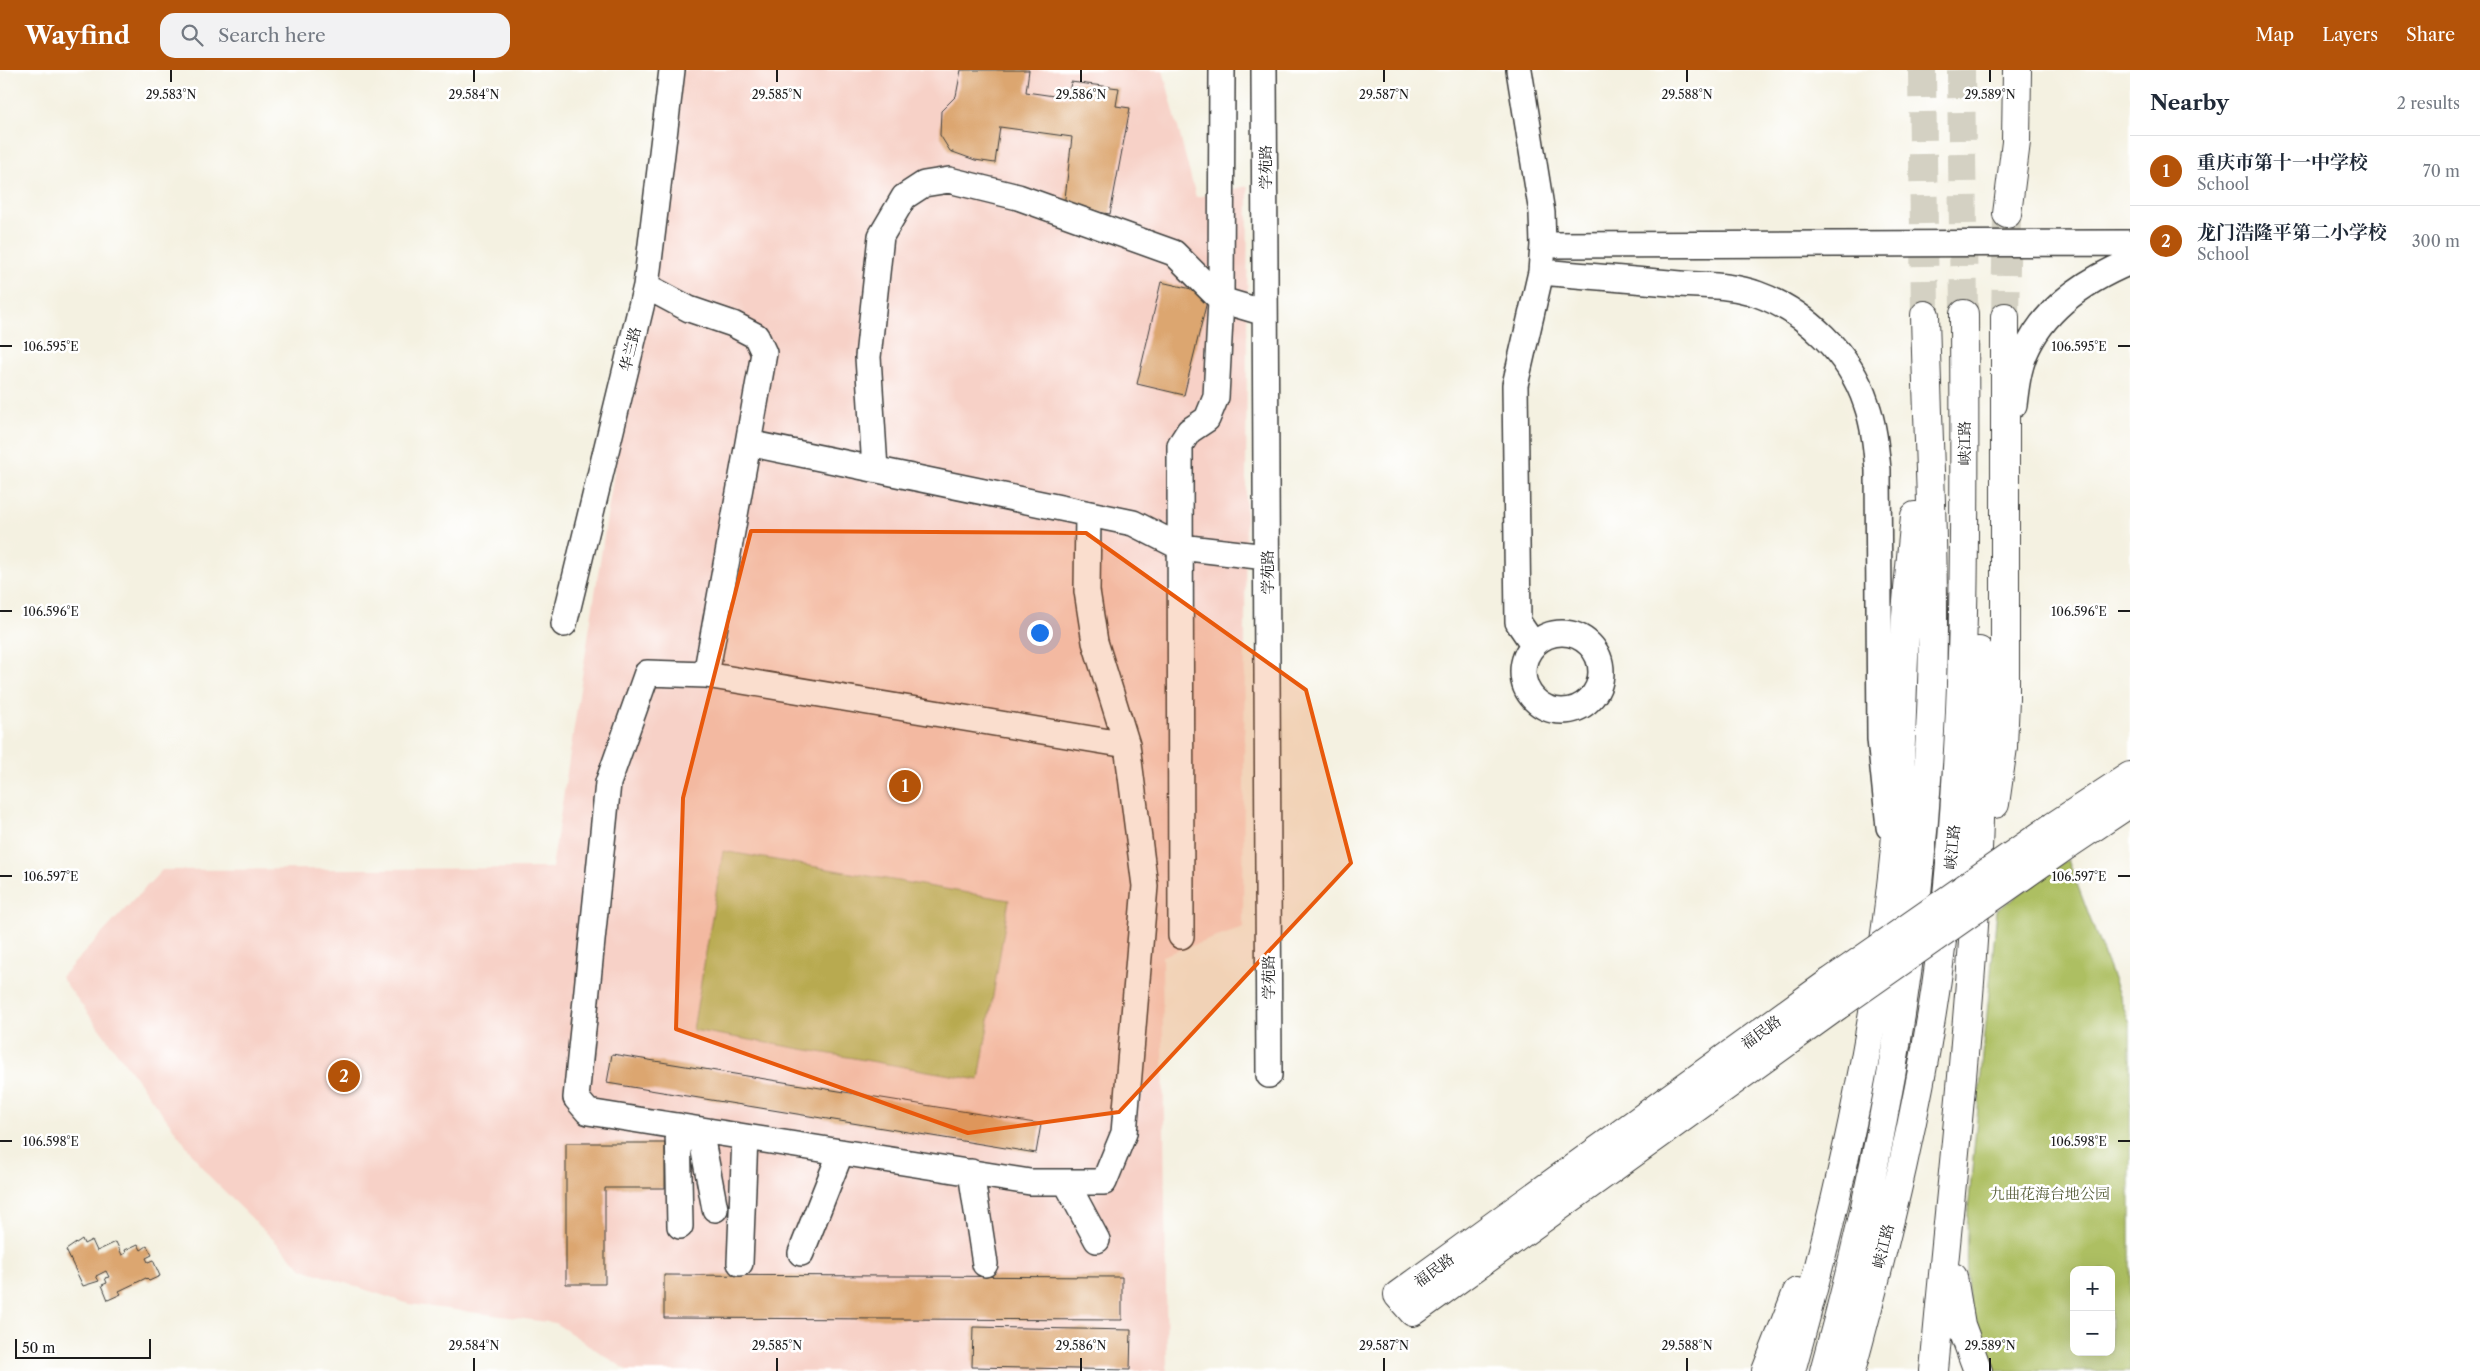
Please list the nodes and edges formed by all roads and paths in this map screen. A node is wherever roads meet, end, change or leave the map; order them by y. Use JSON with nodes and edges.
{"nodes":[{"id":1,"x":672,"y":70,"type":"edge"},
{"id":2,"x":1222,"y":70,"type":"edge"},
{"id":3,"x":1264,"y":70,"type":"edge"},
{"id":4,"x":1519,"y":70,"type":"edge"},
{"id":5,"x":2017,"y":70,"type":"edge"},
{"id":6,"x":2006,"y":214,"type":"tunnel mouth"},
{"id":7,"x":2130,"y":243,"type":"edge"},
{"id":8,"x":1543,"y":245,"type":"junction"},
{"id":9,"x":2130,"y":262,"type":"edge"},
{"id":10,"x":1541,"y":272,"type":"junction"},
{"id":11,"x":646,"y":286,"type":"junction"},
{"id":12,"x":1221,"y":300,"type":"junction"},
{"id":13,"x":1265,"y":313,"type":"junction"},
{"id":14,"x":1964,"y":314,"type":"tunnel mouth"},
{"id":15,"x":1925,"y":315,"type":"tunnel mouth"},
{"id":16,"x":2005,"y":317,"type":"tunnel mouth"},
{"id":17,"x":1926,"y":393,"type":"junction"},
{"id":18,"x":748,"y":443,"type":"junction"},
{"id":19,"x":1964,"y":445,"type":"junction"},
{"id":20,"x":875,"y":469,"type":"junction"},
{"id":21,"x":2004,"y":470,"type":"junction"},
{"id":22,"x":1088,"y":514,"type":"junction"},
{"id":23,"x":1180,"y":547,"type":"junction"},
{"id":24,"x":1266,"y":557,"type":"junction"},
{"id":25,"x":564,"y":624,"type":"dead end"},
{"id":26,"x":1533,"y":644,"type":"dead end"},
{"id":27,"x":706,"y":675,"type":"junction"},
{"id":28,"x":1127,"y":745,"type":"junction"},
{"id":29,"x":2130,"y":776,"type":"edge"},
{"id":30,"x":2130,"y":803,"type":"edge"},
{"id":31,"x":2061,"y":836,"type":"junction"},
{"id":32,"x":1893,"y":867,"type":"junction"},
{"id":33,"x":1181,"y":936,"type":"dead end"},
{"id":34,"x":1973,"y":954,"type":"junction"},
{"id":35,"x":1269,"y":1075,"type":"dead end"},
{"id":36,"x":689,"y":1128,"type":"junction"},
{"id":37,"x":745,"y":1137,"type":"junction"},
{"id":38,"x":841,"y":1152,"type":"junction"},
{"id":39,"x":971,"y":1172,"type":"junction"},
{"id":40,"x":1950,"y":1180,"type":"junction"},
{"id":41,"x":1066,"y":1182,"type":"junction"},
{"id":42,"x":1839,"y":1183,"type":"junction"},
{"id":43,"x":715,"y":1209,"type":"dead end"},
{"id":44,"x":680,"y":1226,"type":"dead end"},
{"id":45,"x":1097,"y":1240,"type":"dead end"},
{"id":46,"x":801,"y":1253,"type":"dead end"},
{"id":47,"x":740,"y":1263,"type":"dead end"},
{"id":48,"x":985,"y":1264,"type":"dead end"},
{"id":49,"x":1405,"y":1304,"type":"dead end"},
{"id":50,"x":1826,"y":1364,"type":"edge"},
{"id":51,"x":1853,"y":1366,"type":"edge"},
{"id":52,"x":1766,"y":1371,"type":"edge"},
{"id":53,"x":1791,"y":1371,"type":"edge"},
{"id":54,"x":1934,"y":1371,"type":"edge"},
{"id":55,"x":1978,"y":1371,"type":"edge"}],
"edges":[{"from":1,"to":11,"type":"street","name":"华兰路"},
{"from":2,"to":12,"type":"street"},
{"from":3,"to":13,"type":"street","name":"学苑路"},
{"from":4,"to":8,"type":"street"},
{"from":5,"to":6,"type":"main road"},
{"from":7,"to":8,"type":"street"},
{"from":8,"to":10,"type":"street"},
{"from":9,"to":21,"type":"street"},
{"from":10,"to":26,"type":"street"},
{"from":10,"to":32,"type":"street"},
{"from":11,"to":18,"type":"street"},
{"from":11,"to":25,"type":"street","name":"华兰路"},
{"from":12,"to":13,"type":"street"},
{"from":12,"to":20,"type":"street"},
{"from":12,"to":23,"type":"street"},
{"from":13,"to":24,"type":"street","name":"学苑路"},
{"from":14,"to":19,"type":"main road","name":"峡江路"},
{"from":15,"to":17,"type":"main road","name":"峡江路"},
{"from":16,"to":21,"type":"main road"},
{"from":17,"to":32,"type":"main road"},
{"from":17,"to":50,"type":"main road","name":"峡江路"},
{"from":18,"to":20,"type":"street"},
{"from":18,"to":27,"type":"street"},
{"from":19,"to":34,"type":"main road"},
{"from":19,"to":51,"type":"main road","name":"峡江路"},
{"from":20,"to":22,"type":"street"},
{"from":21,"to":34,"type":"main road"},
{"from":22,"to":23,"type":"street"},
{"from":22,"to":28,"type":"street"},
{"from":23,"to":24,"type":"street"},
{"from":23,"to":33,"type":"street"},
{"from":24,"to":35,"type":"street","name":"学苑路"},
{"from":27,"to":28,"type":"street"},
{"from":27,"to":36,"type":"street"},
{"from":28,"to":41,"type":"street"},
{"from":29,"to":31,"type":"main road","name":"福民路"},
{"from":30,"to":31,"type":"main road","name":"福民路"},
{"from":31,"to":49,"type":"main road","name":"福民路","bridge":true},
{"from":32,"to":42,"type":"main road"},
{"from":34,"to":40,"type":"main road"},
{"from":36,"to":37,"type":"street"},
{"from":36,"to":43,"type":"street"},
{"from":36,"to":44,"type":"street"},
{"from":37,"to":38,"type":"street"},
{"from":37,"to":47,"type":"street"},
{"from":38,"to":39,"type":"street"},
{"from":38,"to":46,"type":"street"},
{"from":39,"to":41,"type":"street"},
{"from":39,"to":48,"type":"street"},
{"from":40,"to":54,"type":"main road"},
{"from":40,"to":55,"type":"main road"},
{"from":41,"to":45,"type":"street"},
{"from":42,"to":52,"type":"main road"},
{"from":42,"to":53,"type":"main road"}]}
